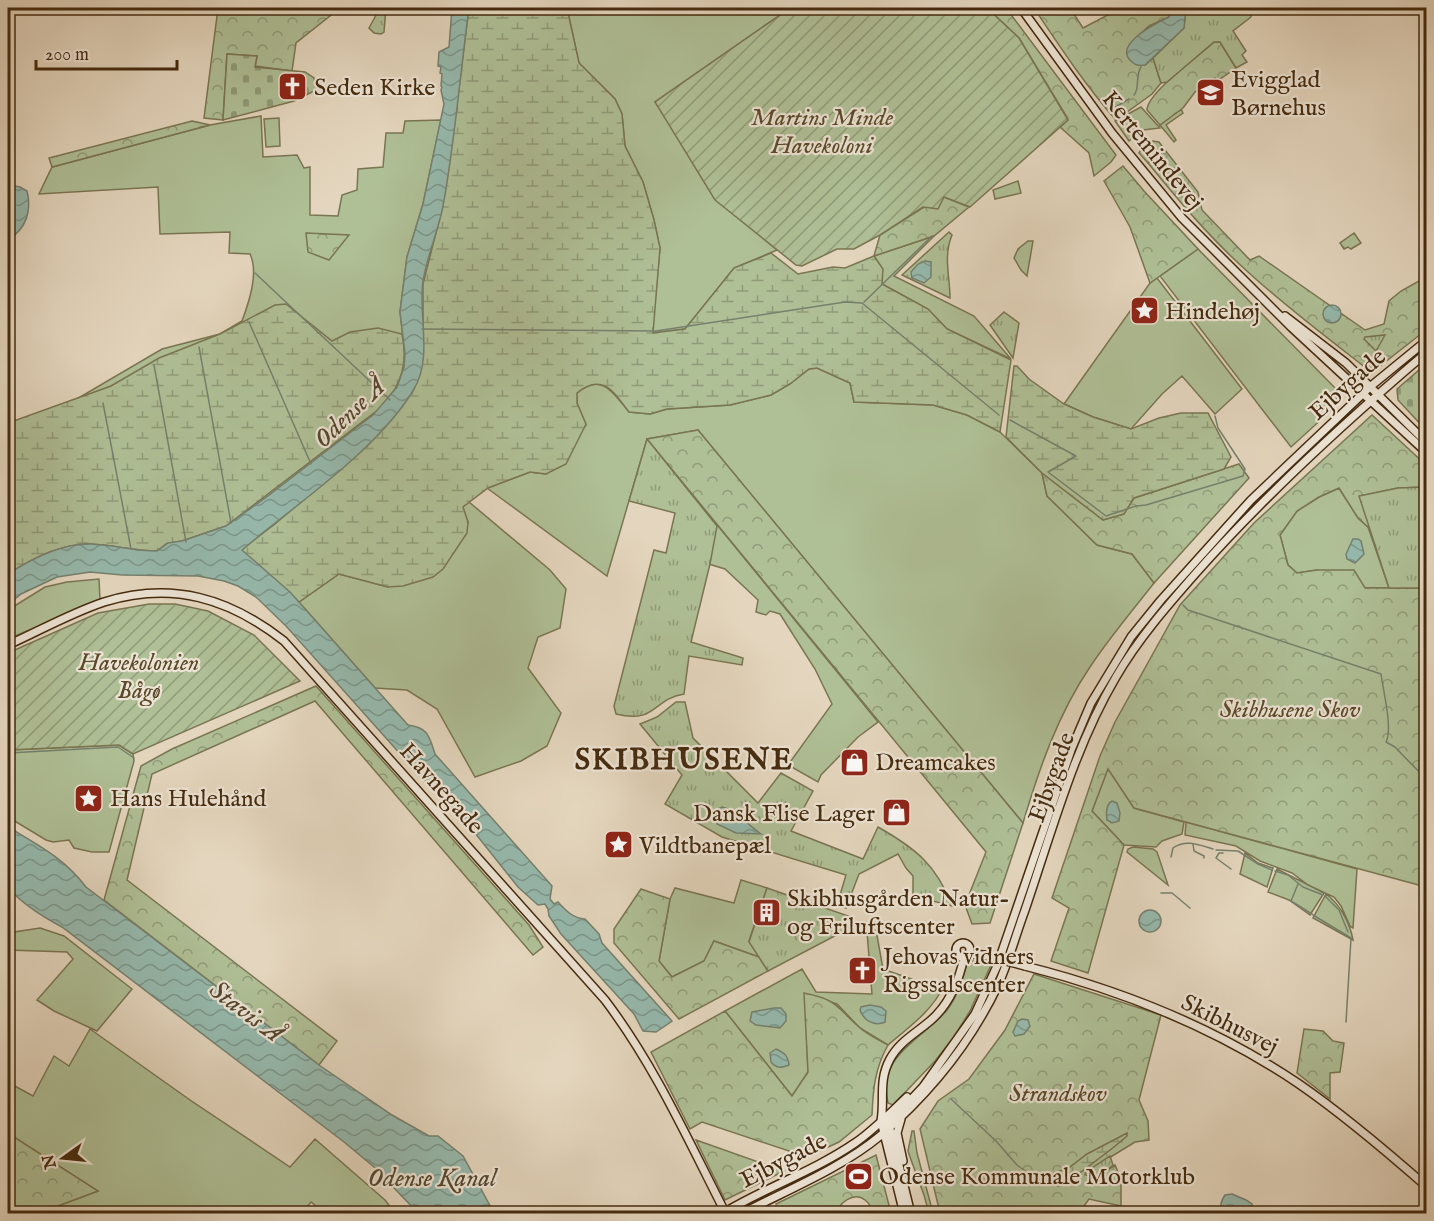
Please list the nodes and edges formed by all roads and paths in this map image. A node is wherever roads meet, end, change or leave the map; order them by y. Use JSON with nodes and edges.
{"nodes":[{"id":1,"x":1021,"y":8,"type":"edge"},
{"id":2,"x":1269,"y":304,"type":"junction"},
{"id":3,"x":1426,"y":341,"type":"edge"},
{"id":4,"x":1426,"y":353,"type":"edge"},
{"id":5,"x":1371,"y":386,"type":"junction"},
{"id":6,"x":1363,"y":393,"type":"junction"},
{"id":7,"x":1379,"y":394,"type":"junction"},
{"id":8,"x":1372,"y":401,"type":"junction"},
{"id":9,"x":1426,"y":442,"type":"edge"},
{"id":10,"x":1426,"y":452,"type":"edge"},
{"id":11,"x":8,"y":645,"type":"edge"},
{"id":12,"x":902,"y":1117,"type":"junction"},
{"id":13,"x":885,"y":1122,"type":"junction"},
{"id":14,"x":1426,"y":1186,"type":"edge"},
{"id":15,"x":906,"y":1193,"type":"junction"},
{"id":16,"x":725,"y":1213,"type":"edge"},
{"id":17,"x":741,"y":1214,"type":"edge"},
{"id":18,"x":904,"y":1214,"type":"edge"},
{"id":19,"x":911,"y":1214,"type":"edge"}],
"edges":[{"from":1,"to":2,"type":"main road","name":"Kertemindevej"},
{"from":2,"to":5,"type":"main road","name":"Kertemindevej"},
{"from":2,"to":6,"type":"main road","name":"Kertemindevej"},
{"from":3,"to":5,"type":"main road","name":"Ejbygade"},
{"from":4,"to":7,"type":"main road","name":"Ejbygade"},
{"from":5,"to":6,"type":"main road","name":"Ejbygade"},
{"from":5,"to":7,"type":"main road","name":"Kertemindevej"},
{"from":6,"to":8,"type":"main road","name":"Kertemindevej"},
{"from":6,"to":13,"type":"main road","name":"Ejbygade"},
{"from":7,"to":8,"type":"main road","name":"Ejbygade"},
{"from":7,"to":9,"type":"main road","name":"Kertemindevej"},
{"from":8,"to":10,"type":"main road","name":"Kertemindevej"},
{"from":8,"to":12,"type":"main road","name":"Ejbygade"},
{"from":11,"to":16,"type":"main road","name":"Havnegade"},
{"from":12,"to":13,"type":"main road","name":"Ejbygade"},
{"from":12,"to":15,"type":"main road"},
{"from":13,"to":14,"type":"main road","name":"Skibhusvej","bridge":true},
{"from":13,"to":15,"type":"main road"},
{"from":13,"to":16,"type":"main road","name":"Ejbygade"},
{"from":13,"to":17,"type":"main road","name":"Ejbygade"},
{"from":13,"to":18,"type":"main road"},
{"from":15,"to":19,"type":"main road"}]}
